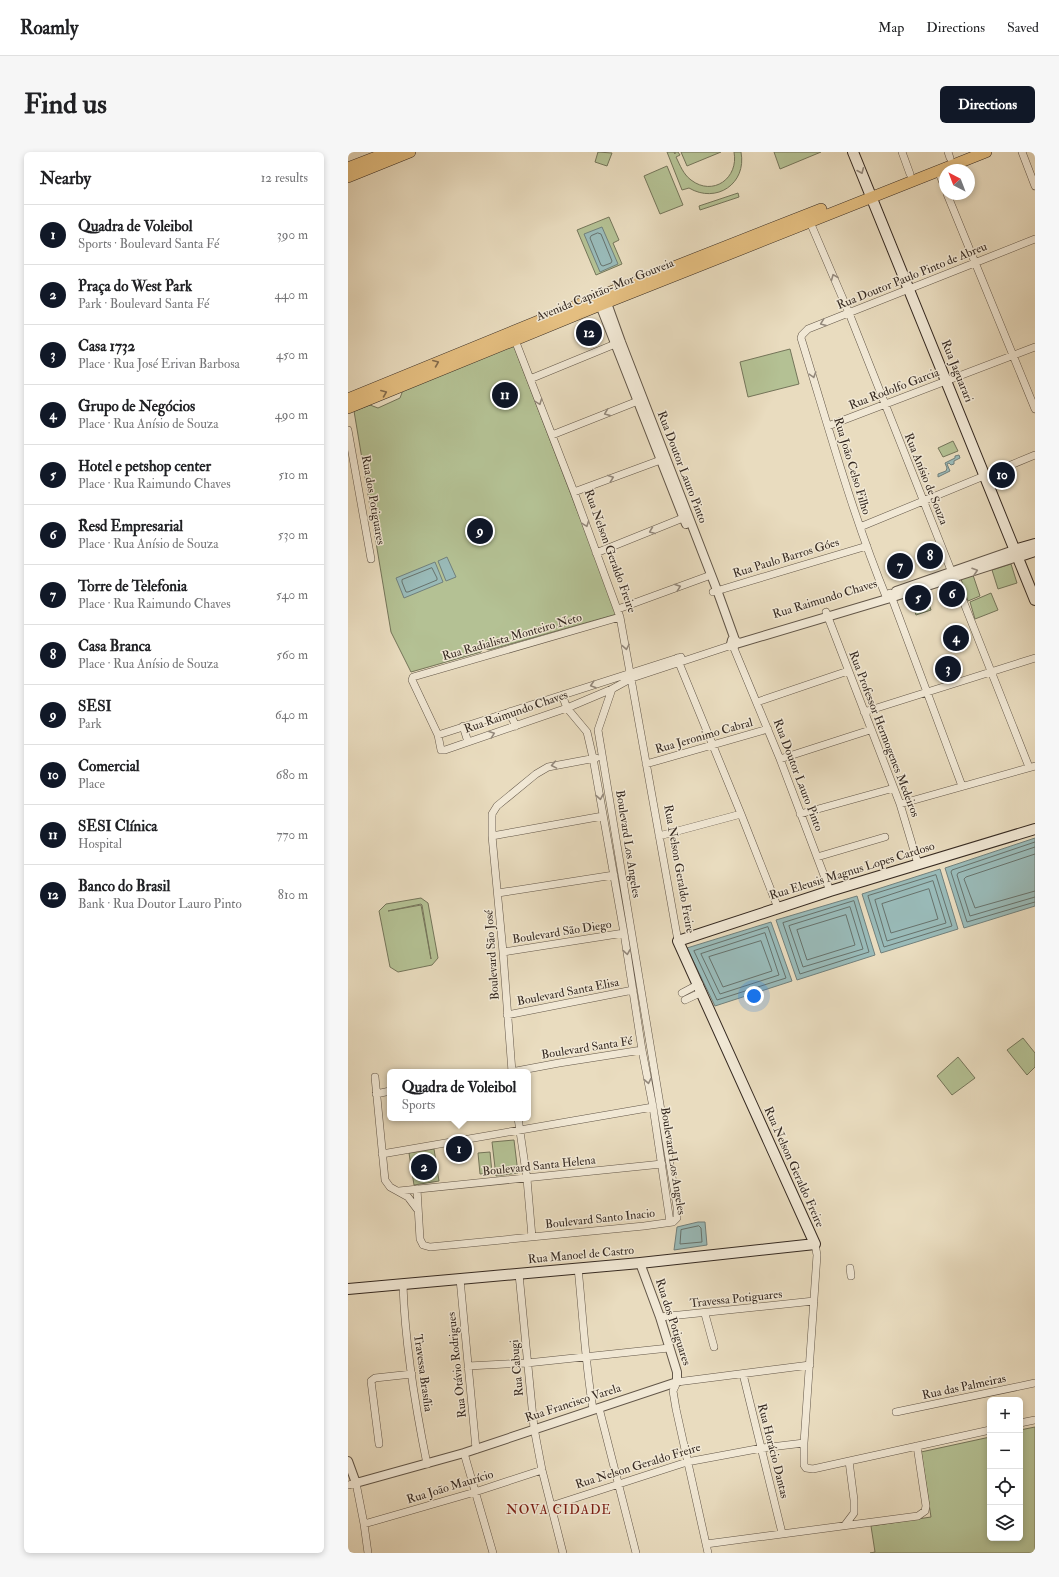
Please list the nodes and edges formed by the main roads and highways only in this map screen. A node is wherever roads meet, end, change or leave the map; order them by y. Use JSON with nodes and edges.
{"nodes":[{"id":1,"x":389,"y":152,"type":"edge"},
{"id":2,"x":410,"y":152,"type":"edge"},
{"id":3,"x":853,"y":152,"type":"edge"},
{"id":4,"x":964,"y":152,"type":"edge"},
{"id":5,"x":986,"y":152,"type":"edge"},
{"id":6,"x":949,"y":155,"type":"edge"},
{"id":7,"x":348,"y":168,"type":"edge"},
{"id":8,"x":348,"y":177,"type":"edge"},
{"id":9,"x":871,"y":194,"type":"junction"},
{"id":10,"x":709,"y":254,"type":"junction"},
{"id":11,"x":701,"y":265,"type":"junction"},
{"id":12,"x":629,"y":285,"type":"junction"},
{"id":13,"x":644,"y":288,"type":"junction"},
{"id":14,"x":411,"y":373,"type":"junction"},
{"id":15,"x":405,"y":385,"type":"junction"},
{"id":16,"x":348,"y":399,"type":"edge"},
{"id":17,"x":348,"y":408,"type":"edge"},
{"id":18,"x":1035,"y":544,"type":"edge"},
{"id":19,"x":1035,"y":551,"type":"edge"},
{"id":20,"x":1016,"y":554,"type":"junction"},
{"id":21,"x":1035,"y":600,"type":"edge"},
{"id":22,"x":1035,"y":829,"type":"edge"},
{"id":23,"x":678,"y":941,"type":"joint"},
{"id":24,"x":815,"y":1244,"type":"joint"},
{"id":25,"x":348,"y":1289,"type":"edge"}],
"edges":[{"from":1,"to":7,"type":"main road"},
{"from":2,"to":8,"type":"main road"},
{"from":3,"to":9,"type":"main road","name":"Rua Jaguarari","one_way":true},
{"from":4,"to":6,"type":"main road"},
{"from":5,"to":9,"type":"main road"},
{"from":6,"to":9,"type":"main road"},
{"from":9,"to":10,"type":"main road","name":"Avenida Capitão-Mor Gouveia"},
{"from":9,"to":11,"type":"main road","name":"Avenida Capitão-Mor Gouveia"},
{"from":9,"to":20,"type":"main road","name":"Rua Jaguarari"},
{"from":10,"to":11,"type":"main road"},
{"from":10,"to":12,"type":"main road","name":"Avenida Capitão-Mor Gouveia"},
{"from":11,"to":13,"type":"main road","name":"Avenida Capitão-Mor Gouveia"},
{"from":12,"to":13,"type":"main road"},
{"from":14,"to":12,"type":"main road","name":"Avenida Capitão-Mor Gouveia","one_way":true},
{"from":13,"to":15,"type":"main road","name":"Avenida Capitão-Mor Gouveia"},
{"from":14,"to":15,"type":"main road"},
{"from":14,"to":16,"type":"main road","name":"Avenida Capitão-Mor Gouveia"},
{"from":17,"to":15,"type":"main road","name":"Avenida Capitão-Mor Gouveia","one_way":true},
{"from":18,"to":20,"type":"main road","name":"Rua Raimundo Chaves"},
{"from":19,"to":20,"type":"main road","name":"Rua Raimundo Chaves"},
{"from":20,"to":21,"type":"main road","name":"Rua Jaguarari"},
{"from":22,"to":23,"type":"main road","name":"Rua Eleusis Magnus Lopes Cardoso"},
{"from":23,"to":24,"type":"main road","name":"Rua Nelson Geraldo Freire"},
{"from":24,"to":25,"type":"main road","name":"Rua Manoel de Castro"}]}
